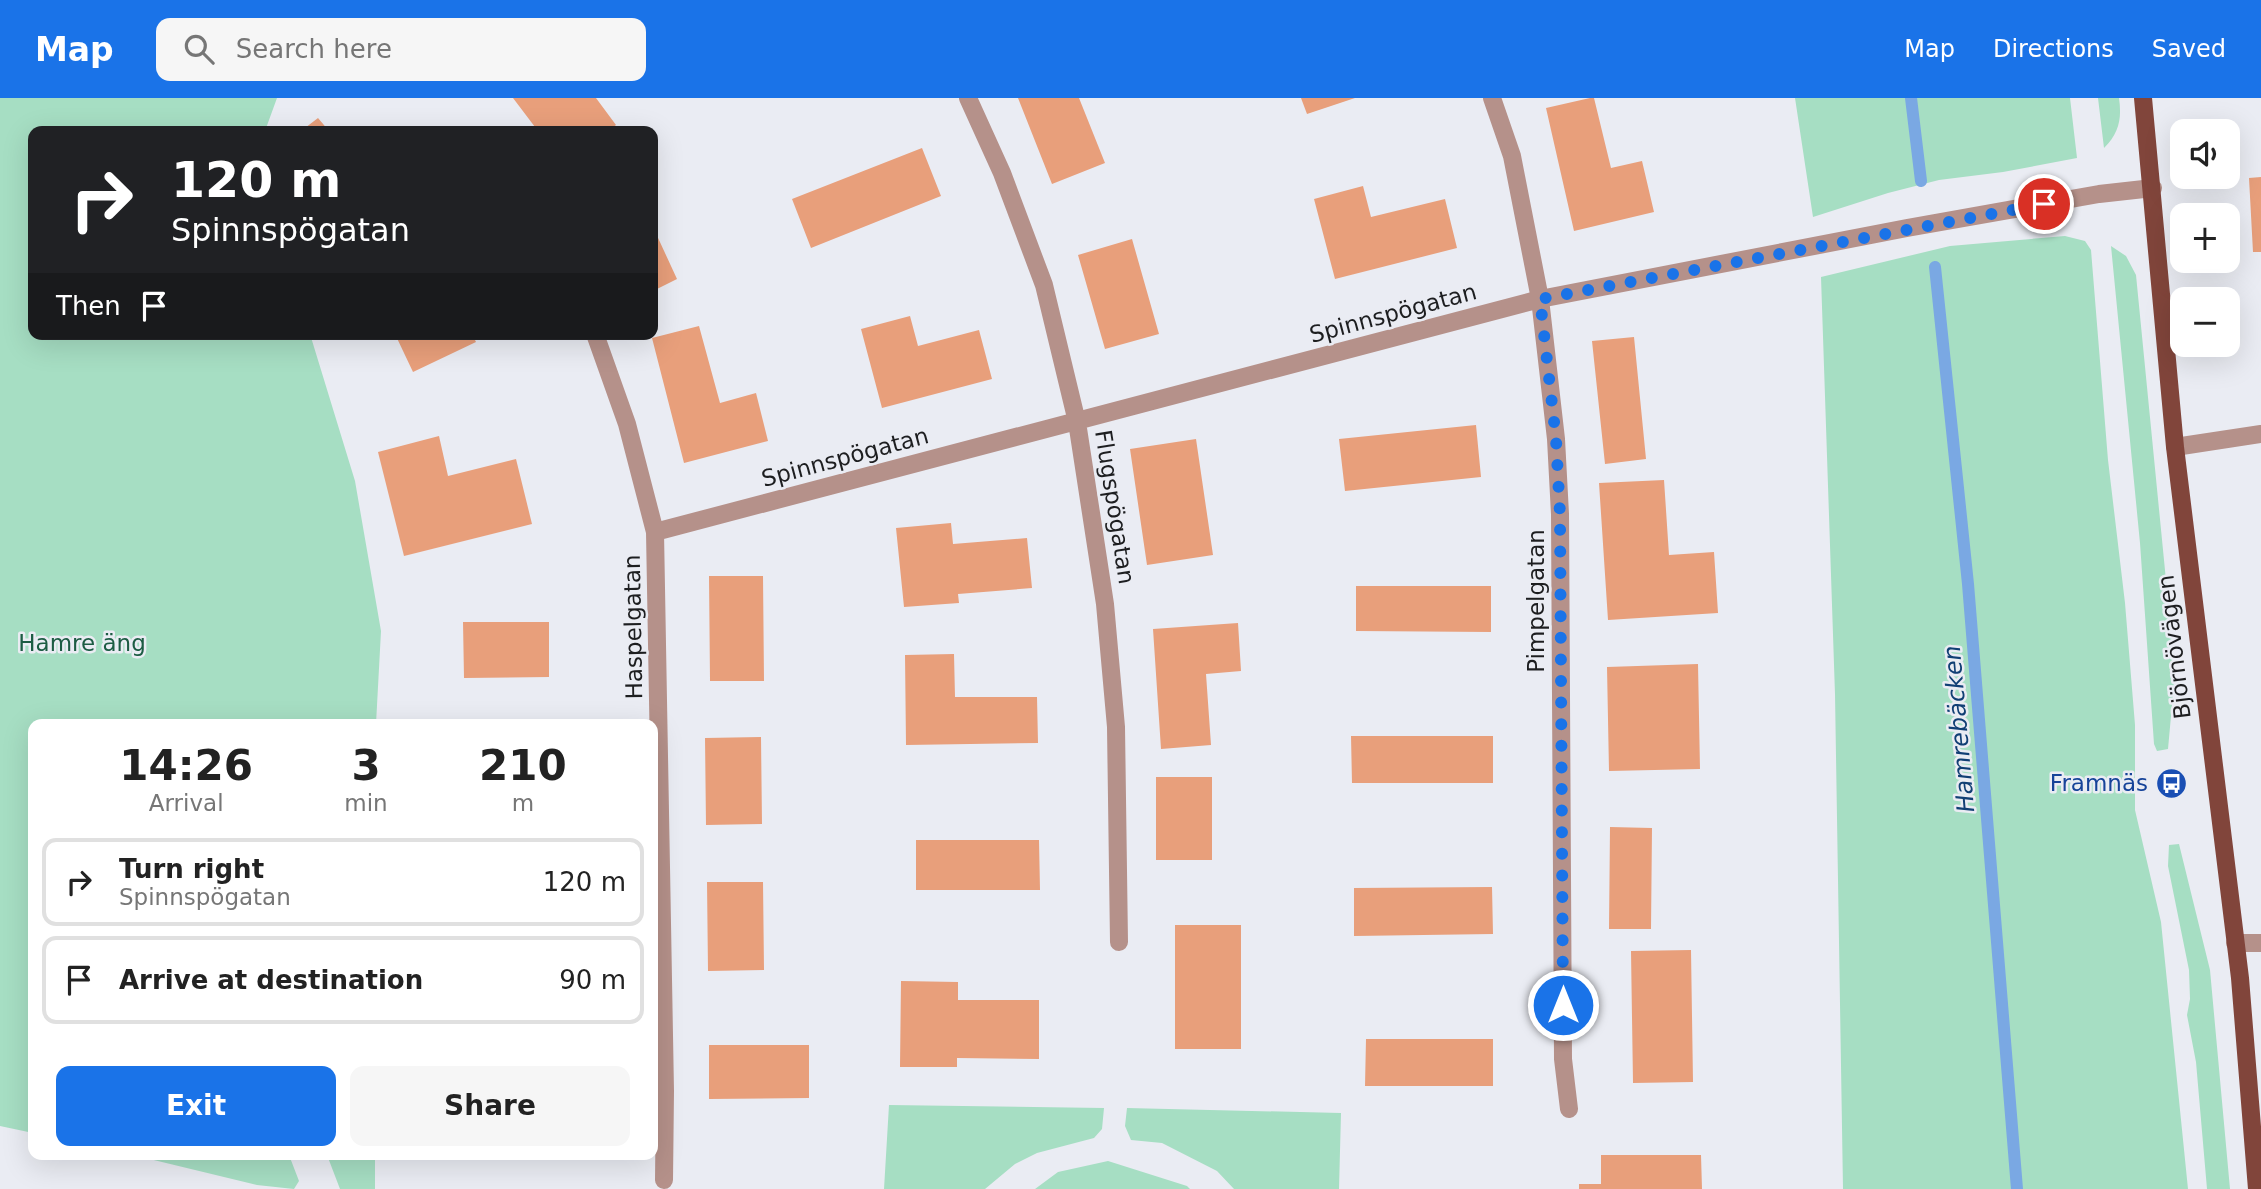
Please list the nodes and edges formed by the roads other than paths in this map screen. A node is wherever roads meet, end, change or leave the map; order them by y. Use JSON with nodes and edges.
{"nodes":[{"id":1,"x":968,"y":98,"type":"edge"},
{"id":2,"x":1492,"y":98,"type":"edge"},
{"id":3,"x":2143,"y":98,"type":"edge"},
{"id":4,"x":2153,"y":188,"type":"junction"},
{"id":5,"x":1540,"y":299,"type":"junction"},
{"id":6,"x":597,"y":340,"type":"edge"},
{"id":7,"x":1077,"y":422,"type":"junction"},
{"id":8,"x":2261,"y":434,"type":"edge"},
{"id":9,"x":2175,"y":447,"type":"junction"},
{"id":10,"x":656,"y":532,"type":"junction"},
{"id":11,"x":1119,"y":942,"type":"dead end"},
{"id":12,"x":2235,"y":943,"type":"junction"},
{"id":13,"x":2261,"y":943,"type":"edge"},
{"id":14,"x":1569,"y":1110,"type":"dead end"},
{"id":15,"x":664,"y":1180,"type":"dead end"},
{"id":16,"x":2257,"y":1189,"type":"edge"}],
"edges":[{"from":1,"to":7,"type":"street","name":"Flugspögatan"},
{"from":2,"to":5,"type":"street","name":"Pimpelgatan"},
{"from":3,"to":4,"type":"main road","name":"Björnövägen"},
{"from":4,"to":5,"type":"street","name":"Spinnspögatan"},
{"from":4,"to":9,"type":"main road","name":"Björnövägen"},
{"from":5,"to":7,"type":"street","name":"Spinnspögatan"},
{"from":5,"to":14,"type":"street","name":"Pimpelgatan"},
{"from":6,"to":10,"type":"street","name":"Haspelgatan"},
{"from":7,"to":10,"type":"street","name":"Spinnspögatan"},
{"from":7,"to":11,"type":"street","name":"Flugspögatan"},
{"from":8,"to":9,"type":"street"},
{"from":9,"to":12,"type":"main road","name":"Björnövägen"},
{"from":10,"to":15,"type":"street","name":"Haspelgatan"},
{"from":12,"to":13,"type":"street"},
{"from":12,"to":16,"type":"main road","name":"Björnövägen"}]}
